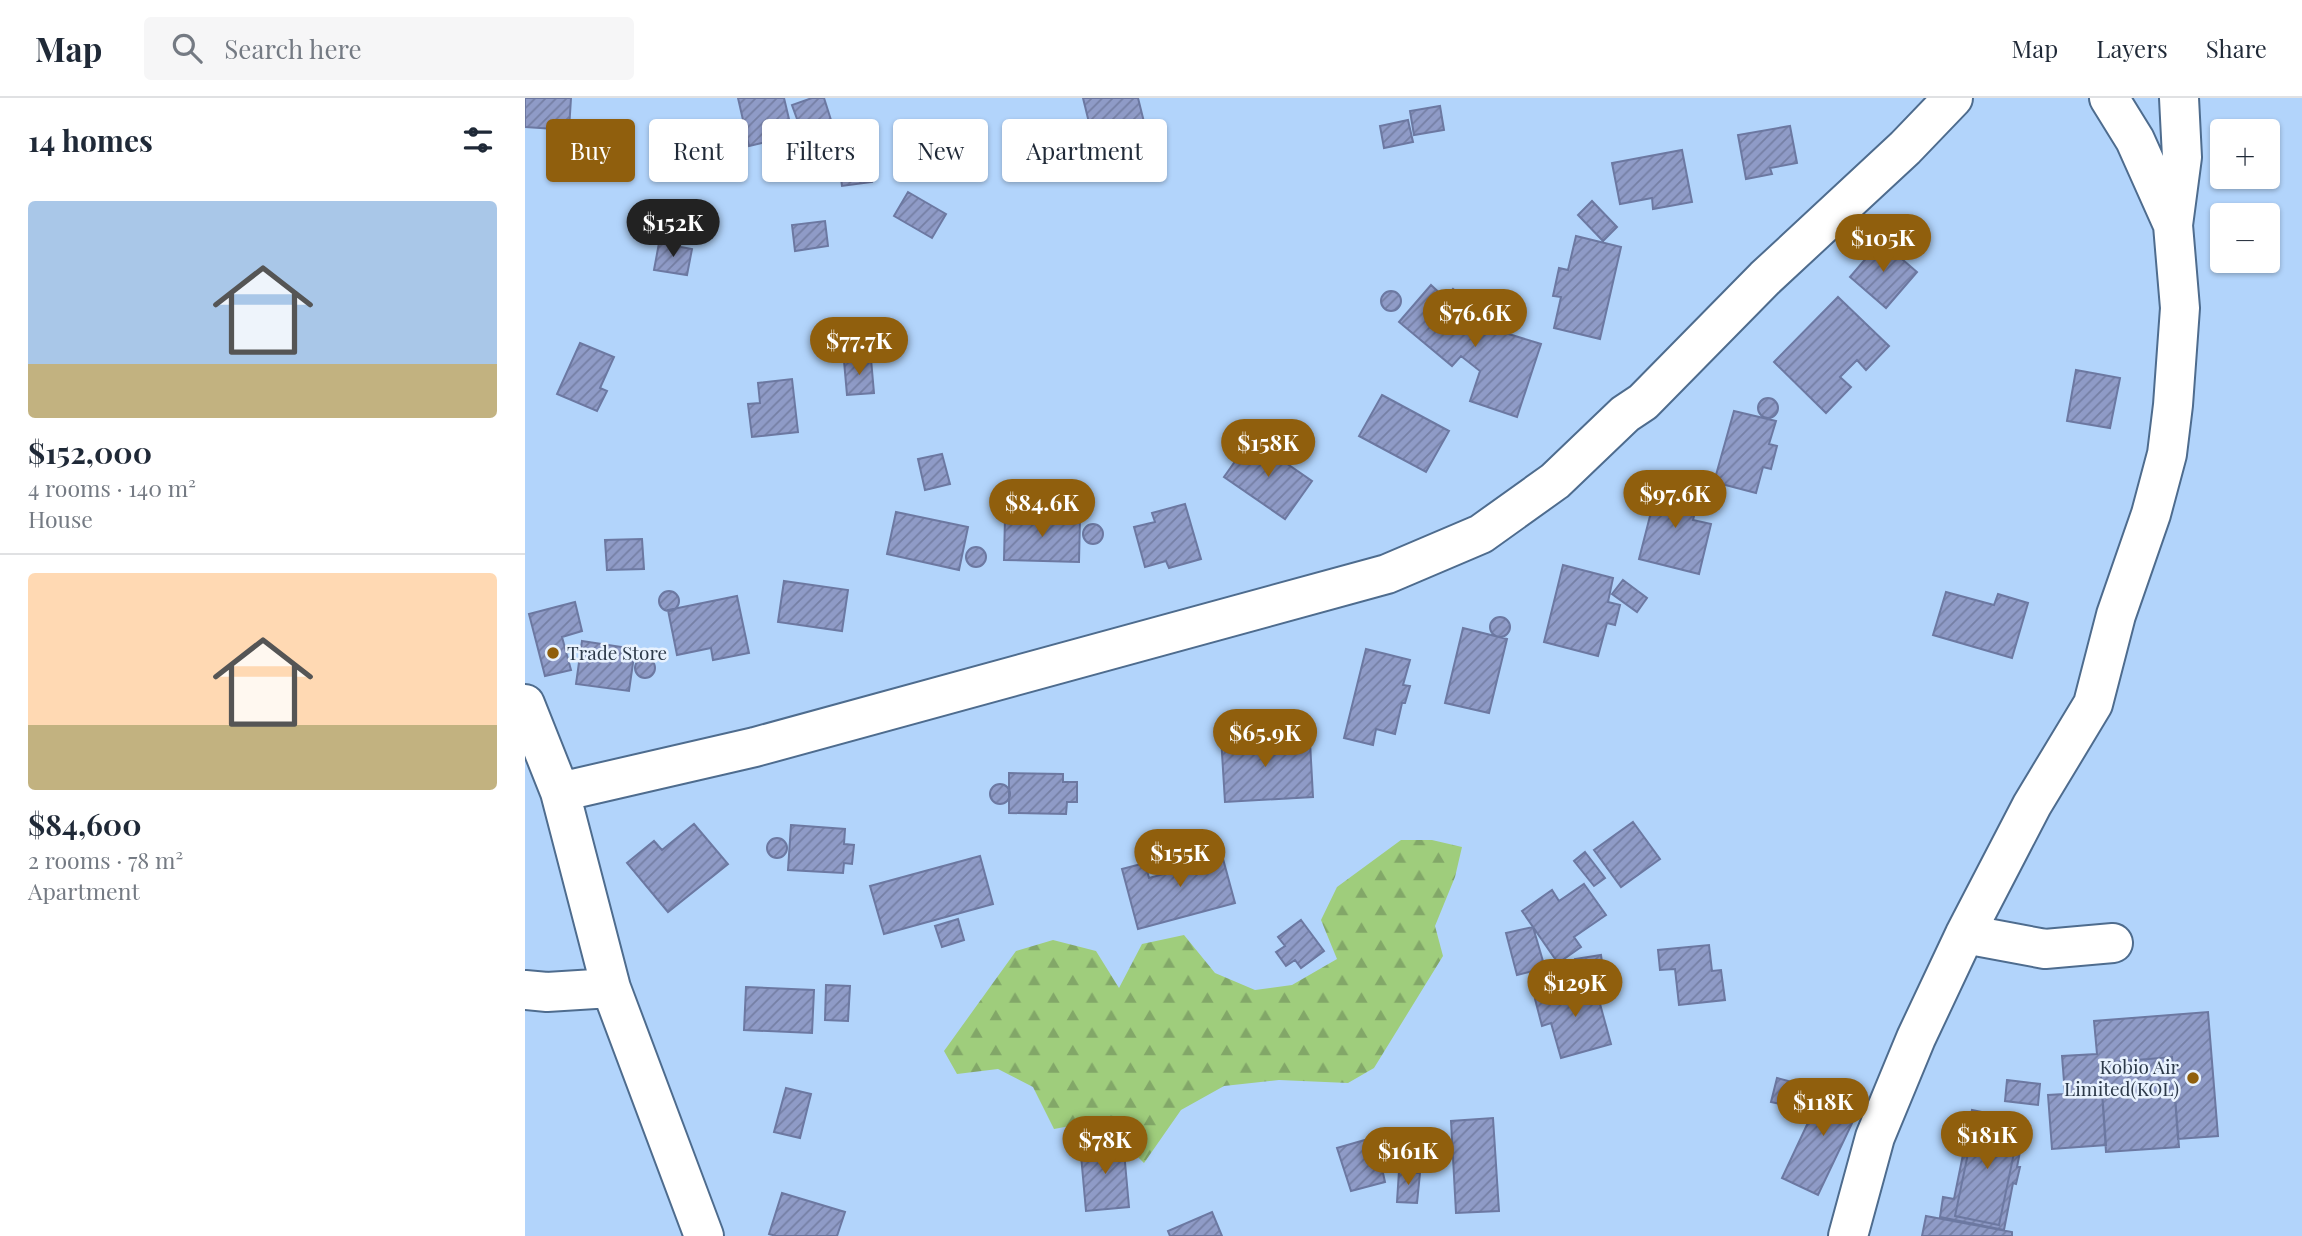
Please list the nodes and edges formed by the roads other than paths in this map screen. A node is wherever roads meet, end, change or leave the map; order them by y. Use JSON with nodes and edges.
{"nodes":[{"id":1,"x":1953,"y":98,"type":"edge"},
{"id":2,"x":2109,"y":98,"type":"edge"},
{"id":3,"x":2179,"y":98,"type":"edge"},
{"id":4,"x":2173,"y":225,"type":"junction"},
{"id":5,"x":525,"y":704,"type":"edge"},
{"id":6,"x":560,"y":792,"type":"junction"},
{"id":7,"x":1965,"y":934,"type":"junction"},
{"id":8,"x":2113,"y":943,"type":"dead end"},
{"id":9,"x":611,"y":988,"type":"junction"},
{"id":10,"x":525,"y":990,"type":"edge"},
{"id":11,"x":705,"y":1236,"type":"edge"},
{"id":12,"x":1848,"y":1236,"type":"edge"}],
"edges":[{"from":1,"to":6,"type":"street"},
{"from":2,"to":4,"type":"street"},
{"from":3,"to":4,"type":"street"},
{"from":4,"to":7,"type":"street"},
{"from":5,"to":6,"type":"street"},
{"from":6,"to":9,"type":"street"},
{"from":7,"to":8,"type":"street"},
{"from":7,"to":12,"type":"street"},
{"from":9,"to":10,"type":"street"},
{"from":9,"to":11,"type":"street"}]}
